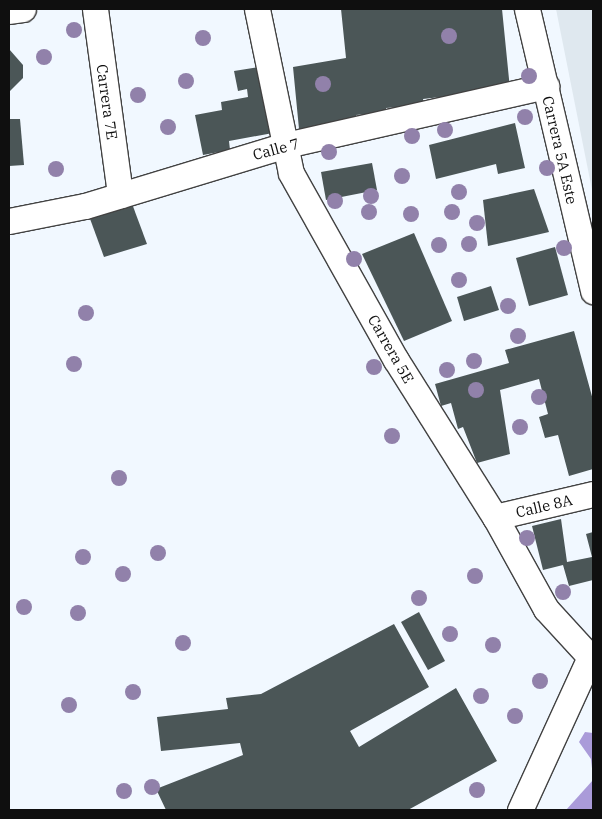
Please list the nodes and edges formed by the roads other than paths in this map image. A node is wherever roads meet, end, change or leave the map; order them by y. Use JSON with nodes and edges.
{"nodes":[{"id":1,"x":23,"y":9,"type":"edge"},
{"id":2,"x":94,"y":9,"type":"edge"},
{"id":3,"x":257,"y":9,"type":"edge"},
{"id":4,"x":527,"y":9,"type":"edge"},
{"id":5,"x":9,"y":11,"type":"edge"},
{"id":6,"x":546,"y":86,"type":"junction"},
{"id":7,"x":286,"y":145,"type":"junction"},
{"id":8,"x":120,"y":195,"type":"junction"},
{"id":9,"x":9,"y":221,"type":"edge"},
{"id":10,"x":593,"y":291,"type":"edge"},
{"id":11,"x":593,"y":494,"type":"edge"},
{"id":12,"x":495,"y":517,"type":"junction"},
{"id":13,"x":592,"y":658,"type":"edge"},
{"id":14,"x":520,"y":810,"type":"edge"}],
"edges":[{"from":1,"to":5,"type":"street"},
{"from":2,"to":8,"type":"street","name":"Carrera 7E"},
{"from":3,"to":7,"type":"street","name":"Carrera 5E"},
{"from":4,"to":6,"type":"street","name":"Carrera 5A Este"},
{"from":6,"to":7,"type":"street","name":"Calle 7"},
{"from":6,"to":10,"type":"street","name":"Carrera 5A Este"},
{"from":7,"to":8,"type":"street","name":"Calle 7"},
{"from":7,"to":12,"type":"street","name":"Carrera 5E"},
{"from":8,"to":9,"type":"street","name":"Calle 7"},
{"from":11,"to":12,"type":"street","name":"Calle 8A"},
{"from":12,"to":13,"type":"street","name":"Carrera 5E"},
{"from":13,"to":14,"type":"street"}]}
